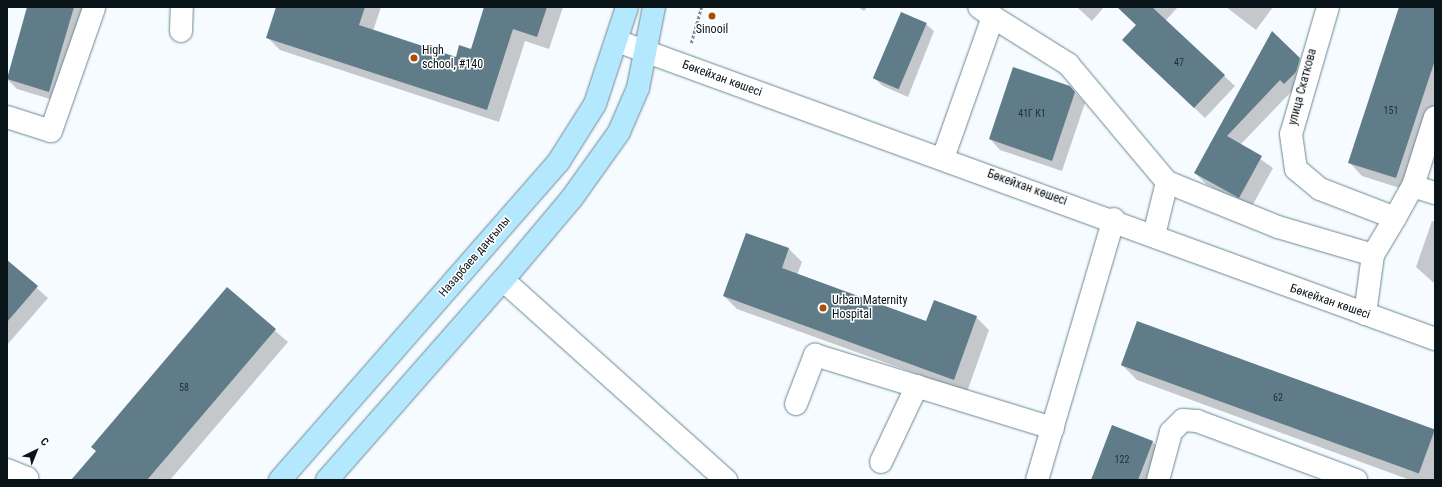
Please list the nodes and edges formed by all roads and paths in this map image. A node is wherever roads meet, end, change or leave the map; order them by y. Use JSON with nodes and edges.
{"nodes":[{"id":1,"x":182,"y":7,"type":"edge"},
{"id":2,"x":627,"y":7,"type":"edge"},
{"id":3,"x":654,"y":7,"type":"edge"},
{"id":4,"x":701,"y":7,"type":"edge"},
{"id":5,"x":1328,"y":7,"type":"edge"},
{"id":6,"x":94,"y":8,"type":"edge"},
{"id":7,"x":986,"y":12,"type":"edge"},
{"id":8,"x":181,"y":31,"type":"dead end"},
{"id":9,"x":617,"y":41,"type":"junction"},
{"id":10,"x":645,"y":52,"type":"junction"},
{"id":11,"x":684,"y":66,"type":"junction"},
{"id":12,"x":7,"y":117,"type":"edge"},
{"id":13,"x":1435,"y":117,"type":"edge"},
{"id":14,"x":943,"y":158,"type":"junction"},
{"id":15,"x":1167,"y":182,"type":"junction"},
{"id":16,"x":1413,"y":186,"type":"junction"},
{"id":17,"x":1435,"y":193,"type":"edge"},
{"id":18,"x":1395,"y":218,"type":"junction"},
{"id":19,"x":1114,"y":219,"type":"junction"},
{"id":20,"x":1154,"y":235,"type":"junction"},
{"id":21,"x":1373,"y":255,"type":"junction"},
{"id":22,"x":504,"y":280,"type":"junction"},
{"id":23,"x":1365,"y":314,"type":"junction"},
{"id":24,"x":1435,"y":338,"type":"edge"},
{"id":25,"x":917,"y":386,"type":"junction"},
{"id":26,"x":796,"y":404,"type":"dead end"},
{"id":27,"x":1053,"y":428,"type":"junction"},
{"id":28,"x":881,"y":462,"type":"dead end"},
{"id":29,"x":7,"y":470,"type":"edge"},
{"id":30,"x":25,"y":480,"type":"edge"},
{"id":31,"x":280,"y":480,"type":"edge"},
{"id":32,"x":327,"y":480,"type":"edge"},
{"id":33,"x":726,"y":480,"type":"edge"},
{"id":34,"x":1037,"y":480,"type":"edge"},
{"id":35,"x":1158,"y":480,"type":"edge"},
{"id":36,"x":1356,"y":480,"type":"edge"}],
"edges":[{"from":1,"to":8,"type":"street"},
{"from":2,"to":9,"type":"main road","name":"Назарбаев даңғылы"},
{"from":3,"to":10,"type":"main road"},
{"from":4,"to":11,"type":"path"},
{"from":5,"to":18,"type":"street","name":"улица Скаткова"},
{"from":6,"to":12,"type":"street"},
{"from":7,"to":14,"type":"street"},
{"from":7,"to":15,"type":"street"},
{"from":9,"to":10,"type":"street","name":"Бөкейхан көшесі"},
{"from":9,"to":31,"type":"main road","name":"Назарбаев даңғылы"},
{"from":10,"to":11,"type":"street","name":"Бөкейхан көшесі"},
{"from":10,"to":22,"type":"main road"},
{"from":11,"to":14,"type":"street","name":"Бөкейхан көшесі"},
{"from":13,"to":16,"type":"street"},
{"from":14,"to":19,"type":"street","name":"Бөкейхан көшесі"},
{"from":15,"to":20,"type":"street"},
{"from":15,"to":21,"type":"street"},
{"from":16,"to":17,"type":"street"},
{"from":16,"to":18,"type":"street"},
{"from":18,"to":21,"type":"street"},
{"from":19,"to":20,"type":"street","name":"Бөкейхан көшесі"},
{"from":19,"to":27,"type":"street"},
{"from":20,"to":23,"type":"street","name":"Бөкейхан көшесі"},
{"from":21,"to":23,"type":"street"},
{"from":22,"to":32,"type":"main road"},
{"from":22,"to":33,"type":"street"},
{"from":23,"to":24,"type":"street","name":"Бөкейхан көшесі"},
{"from":25,"to":26,"type":"street"},
{"from":25,"to":27,"type":"street"},
{"from":25,"to":28,"type":"street"},
{"from":27,"to":34,"type":"street"},
{"from":29,"to":30,"type":"street"},
{"from":35,"to":36,"type":"street"}]}
